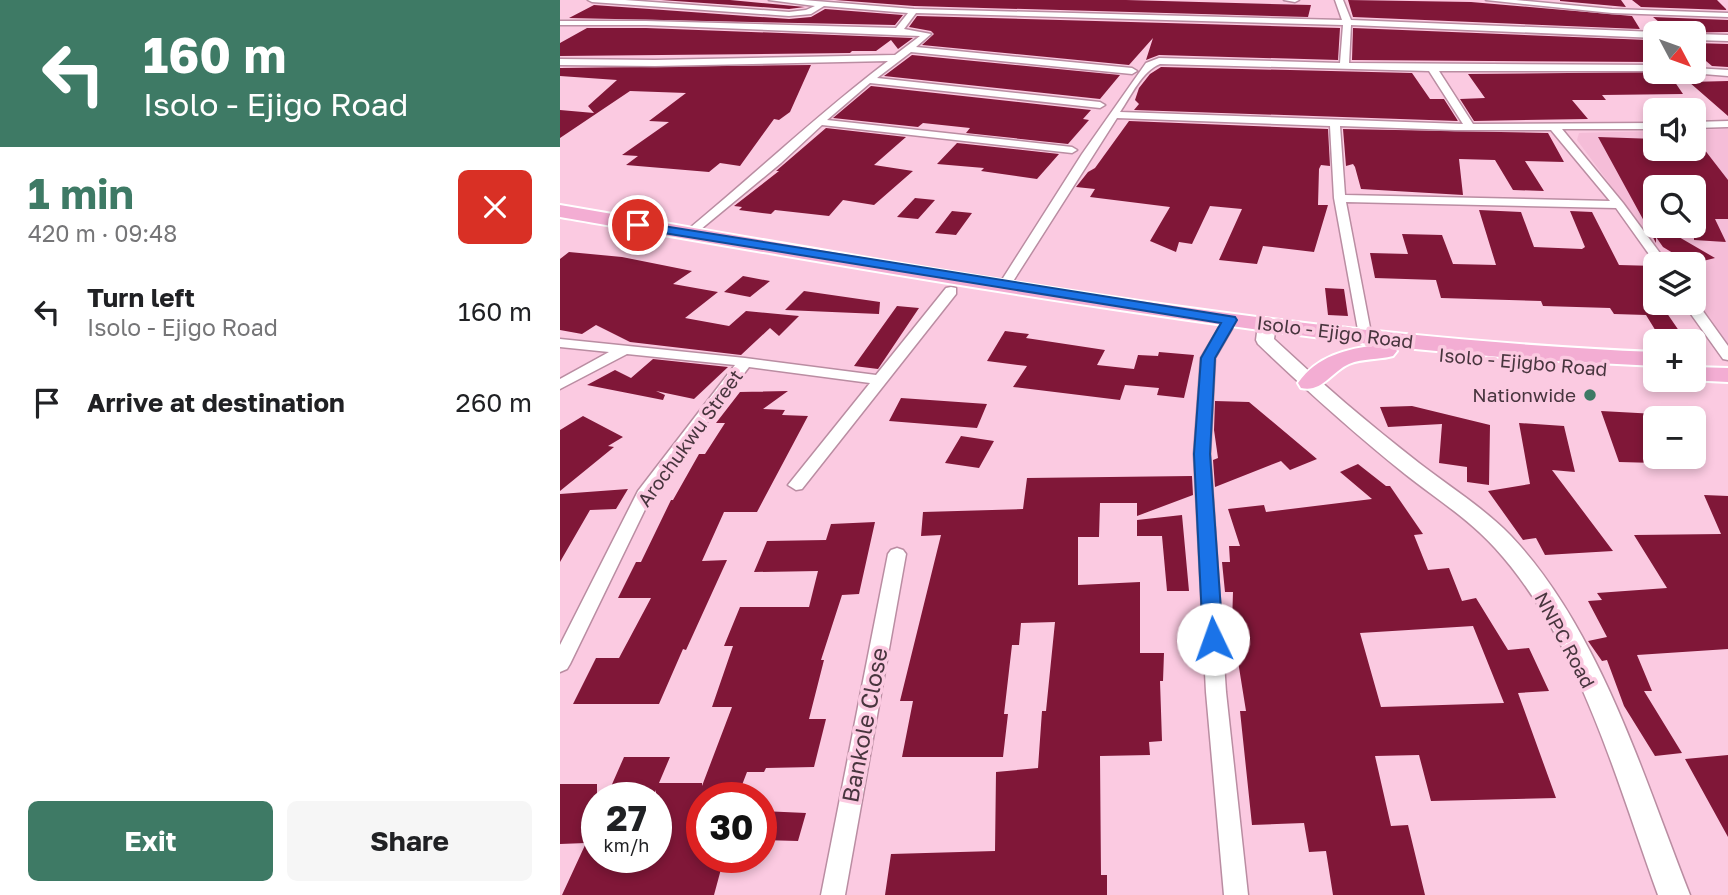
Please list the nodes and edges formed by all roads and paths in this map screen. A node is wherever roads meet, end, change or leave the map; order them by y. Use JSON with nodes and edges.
{"nodes":[{"id":1,"x":592,"y":0,"type":"edge"},
{"id":2,"x":773,"y":0,"type":"edge"},
{"id":3,"x":1339,"y":0,"type":"edge"},
{"id":4,"x":1490,"y":0,"type":"edge"},
{"id":5,"x":1505,"y":1,"type":"edge"},
{"id":6,"x":822,"y":5,"type":"junction"},
{"id":7,"x":914,"y":11,"type":"junction"},
{"id":8,"x":799,"y":14,"type":"junction"},
{"id":9,"x":1728,"y":15,"type":"edge"},
{"id":10,"x":560,"y":23,"type":"edge"},
{"id":11,"x":1347,"y":23,"type":"junction"},
{"id":12,"x":781,"y":26,"type":"junction"},
{"id":13,"x":898,"y":31,"type":"junction"},
{"id":14,"x":1643,"y":34,"type":"edge"},
{"id":15,"x":1706,"y":37,"type":"edge"},
{"id":16,"x":1728,"y":38,"type":"edge"},
{"id":17,"x":909,"y":49,"type":"junction"},
{"id":18,"x":895,"y":58,"type":"junction"},
{"id":19,"x":560,"y":62,"type":"edge"},
{"id":20,"x":1344,"y":65,"type":"junction"},
{"id":21,"x":1432,"y":68,"type":"junction"},
{"id":22,"x":1643,"y":68,"type":"edge"},
{"id":23,"x":1132,"y":71,"type":"dead end"},
{"id":24,"x":1706,"y":73,"type":"edge"},
{"id":25,"x":1728,"y":73,"type":"edge"},
{"id":26,"x":1712,"y":74,"type":"junction"},
{"id":27,"x":866,"y":80,"type":"junction"},
{"id":28,"x":1728,"y":82,"type":"edge"},
{"id":29,"x":1100,"y":105,"type":"dead end"},
{"id":30,"x":1115,"y":115,"type":"junction"},
{"id":31,"x":820,"y":122,"type":"junction"},
{"id":32,"x":1335,"y":124,"type":"junction"},
{"id":33,"x":1728,"y":124,"type":"edge"},
{"id":34,"x":1706,"y":125,"type":"edge"},
{"id":35,"x":1643,"y":126,"type":"edge"},
{"id":36,"x":1470,"y":127,"type":"junction"},
{"id":37,"x":1555,"y":128,"type":"junction"},
{"id":38,"x":1072,"y":150,"type":"dead end"},
{"id":39,"x":1340,"y":198,"type":"junction"},
{"id":40,"x":1619,"y":205,"type":"junction"},
{"id":41,"x":560,"y":211,"type":"edge"},
{"id":42,"x":560,"y":225,"type":"edge"},
{"id":43,"x":689,"y":235,"type":"junction"},
{"id":44,"x":1653,"y":252,"type":"edge"},
{"id":45,"x":1004,"y":286,"type":"junction"},
{"id":46,"x":951,"y":291,"type":"junction"},
{"id":47,"x":1699,"y":315,"type":"edge"},
{"id":48,"x":1227,"y":327,"type":"junction"},
{"id":49,"x":1266,"y":333,"type":"junction"},
{"id":50,"x":560,"y":343,"type":"edge"},
{"id":51,"x":1375,"y":344,"type":"junction"},
{"id":52,"x":624,"y":350,"type":"junction"},
{"id":53,"x":1728,"y":356,"type":"edge"},
{"id":54,"x":1643,"y":358,"type":"edge"},
{"id":55,"x":1706,"y":360,"type":"edge"},
{"id":56,"x":1728,"y":361,"type":"edge"},
{"id":57,"x":745,"y":362,"type":"junction"},
{"id":58,"x":1643,"y":371,"type":"edge"},
{"id":59,"x":1706,"y":374,"type":"edge"},
{"id":60,"x":1728,"y":375,"type":"edge"},
{"id":61,"x":880,"y":380,"type":"junction"},
{"id":62,"x":1310,"y":383,"type":"junction"},
{"id":63,"x":560,"y":386,"type":"edge"},
{"id":64,"x":796,"y":485,"type":"dead end"},
{"id":65,"x":897,"y":554,"type":"dead end"},
{"id":66,"x":560,"y":664,"type":"edge"},
{"id":67,"x":833,"y":895,"type":"edge"},
{"id":68,"x":1236,"y":895,"type":"edge"},
{"id":69,"x":1674,"y":895,"type":"edge"}],
"edges":[{"from":1,"to":8,"type":"street"},
{"from":2,"to":6,"type":"street"},
{"from":3,"to":11,"type":"street"},
{"from":4,"to":5,"type":"street"},
{"from":5,"to":9,"type":"street"},
{"from":6,"to":7,"type":"street"},
{"from":6,"to":8,"type":"street"},
{"from":7,"to":11,"type":"street"},
{"from":7,"to":13,"type":"street"},
{"from":8,"to":12,"type":"street"},
{"from":10,"to":12,"type":"street"},
{"from":11,"to":14,"type":"street"},
{"from":11,"to":20,"type":"street"},
{"from":12,"to":13,"type":"street"},
{"from":13,"to":17,"type":"street"},
{"from":15,"to":16,"type":"street"},
{"from":17,"to":18,"type":"street"},
{"from":17,"to":23,"type":"street"},
{"from":18,"to":19,"type":"street"},
{"from":18,"to":27,"type":"street"},
{"from":20,"to":21,"type":"street"},
{"from":20,"to":30,"type":"street"},
{"from":21,"to":22,"type":"street"},
{"from":21,"to":36,"type":"street"},
{"from":24,"to":26,"type":"street"},
{"from":25,"to":26,"type":"street"},
{"from":26,"to":28,"type":"street"},
{"from":27,"to":29,"type":"street"},
{"from":27,"to":31,"type":"street"},
{"from":30,"to":32,"type":"street"},
{"from":30,"to":45,"type":"street"},
{"from":31,"to":38,"type":"street"},
{"from":31,"to":43,"type":"street"},
{"from":32,"to":36,"type":"street"},
{"from":32,"to":39,"type":"street"},
{"from":33,"to":34,"type":"street"},
{"from":35,"to":37,"type":"street"},
{"from":36,"to":37,"type":"street"},
{"from":37,"to":40,"type":"street"},
{"from":39,"to":40,"type":"street"},
{"from":39,"to":51,"type":"street"},
{"from":40,"to":44,"type":"street"},
{"from":41,"to":43,"type":"main road","name":"Isolo - Ejigo Road"},
{"from":42,"to":46,"type":"main road","name":"Isolo - Ejigbo Road"},
{"from":43,"to":45,"type":"main road","name":"Isolo - Ejigo Road"},
{"from":45,"to":48,"type":"main road","name":"Isolo - Ejigo Road"},
{"from":46,"to":48,"type":"main road","name":"Isolo - Ejigbo Road"},
{"from":46,"to":61,"type":"street"},
{"from":47,"to":53,"type":"street"},
{"from":48,"to":49,"type":"main road","name":"Isolo - Ejigbo Road"},
{"from":48,"to":68,"type":"street"},
{"from":49,"to":51,"type":"main road","name":"Isolo - Ejigbo Road"},
{"from":49,"to":62,"type":"street","name":"NNPC Road"},
{"from":50,"to":52,"type":"street"},
{"from":51,"to":54,"type":"main road","name":"Isolo - Ejigo Road"},
{"from":51,"to":58,"type":"main road","name":"Isolo - Ejigbo Road"},
{"from":51,"to":62,"type":"main road"},
{"from":52,"to":57,"type":"street"},
{"from":52,"to":63,"type":"street"},
{"from":55,"to":56,"type":"main road"},
{"from":57,"to":61,"type":"street"},
{"from":57,"to":66,"type":"street","name":"Arochukwu Street"},
{"from":59,"to":60,"type":"main road"},
{"from":61,"to":64,"type":"street"},
{"from":62,"to":69,"type":"street","name":"NNPC Road"},
{"from":65,"to":67,"type":"street","name":"Bankole Close"}]}
